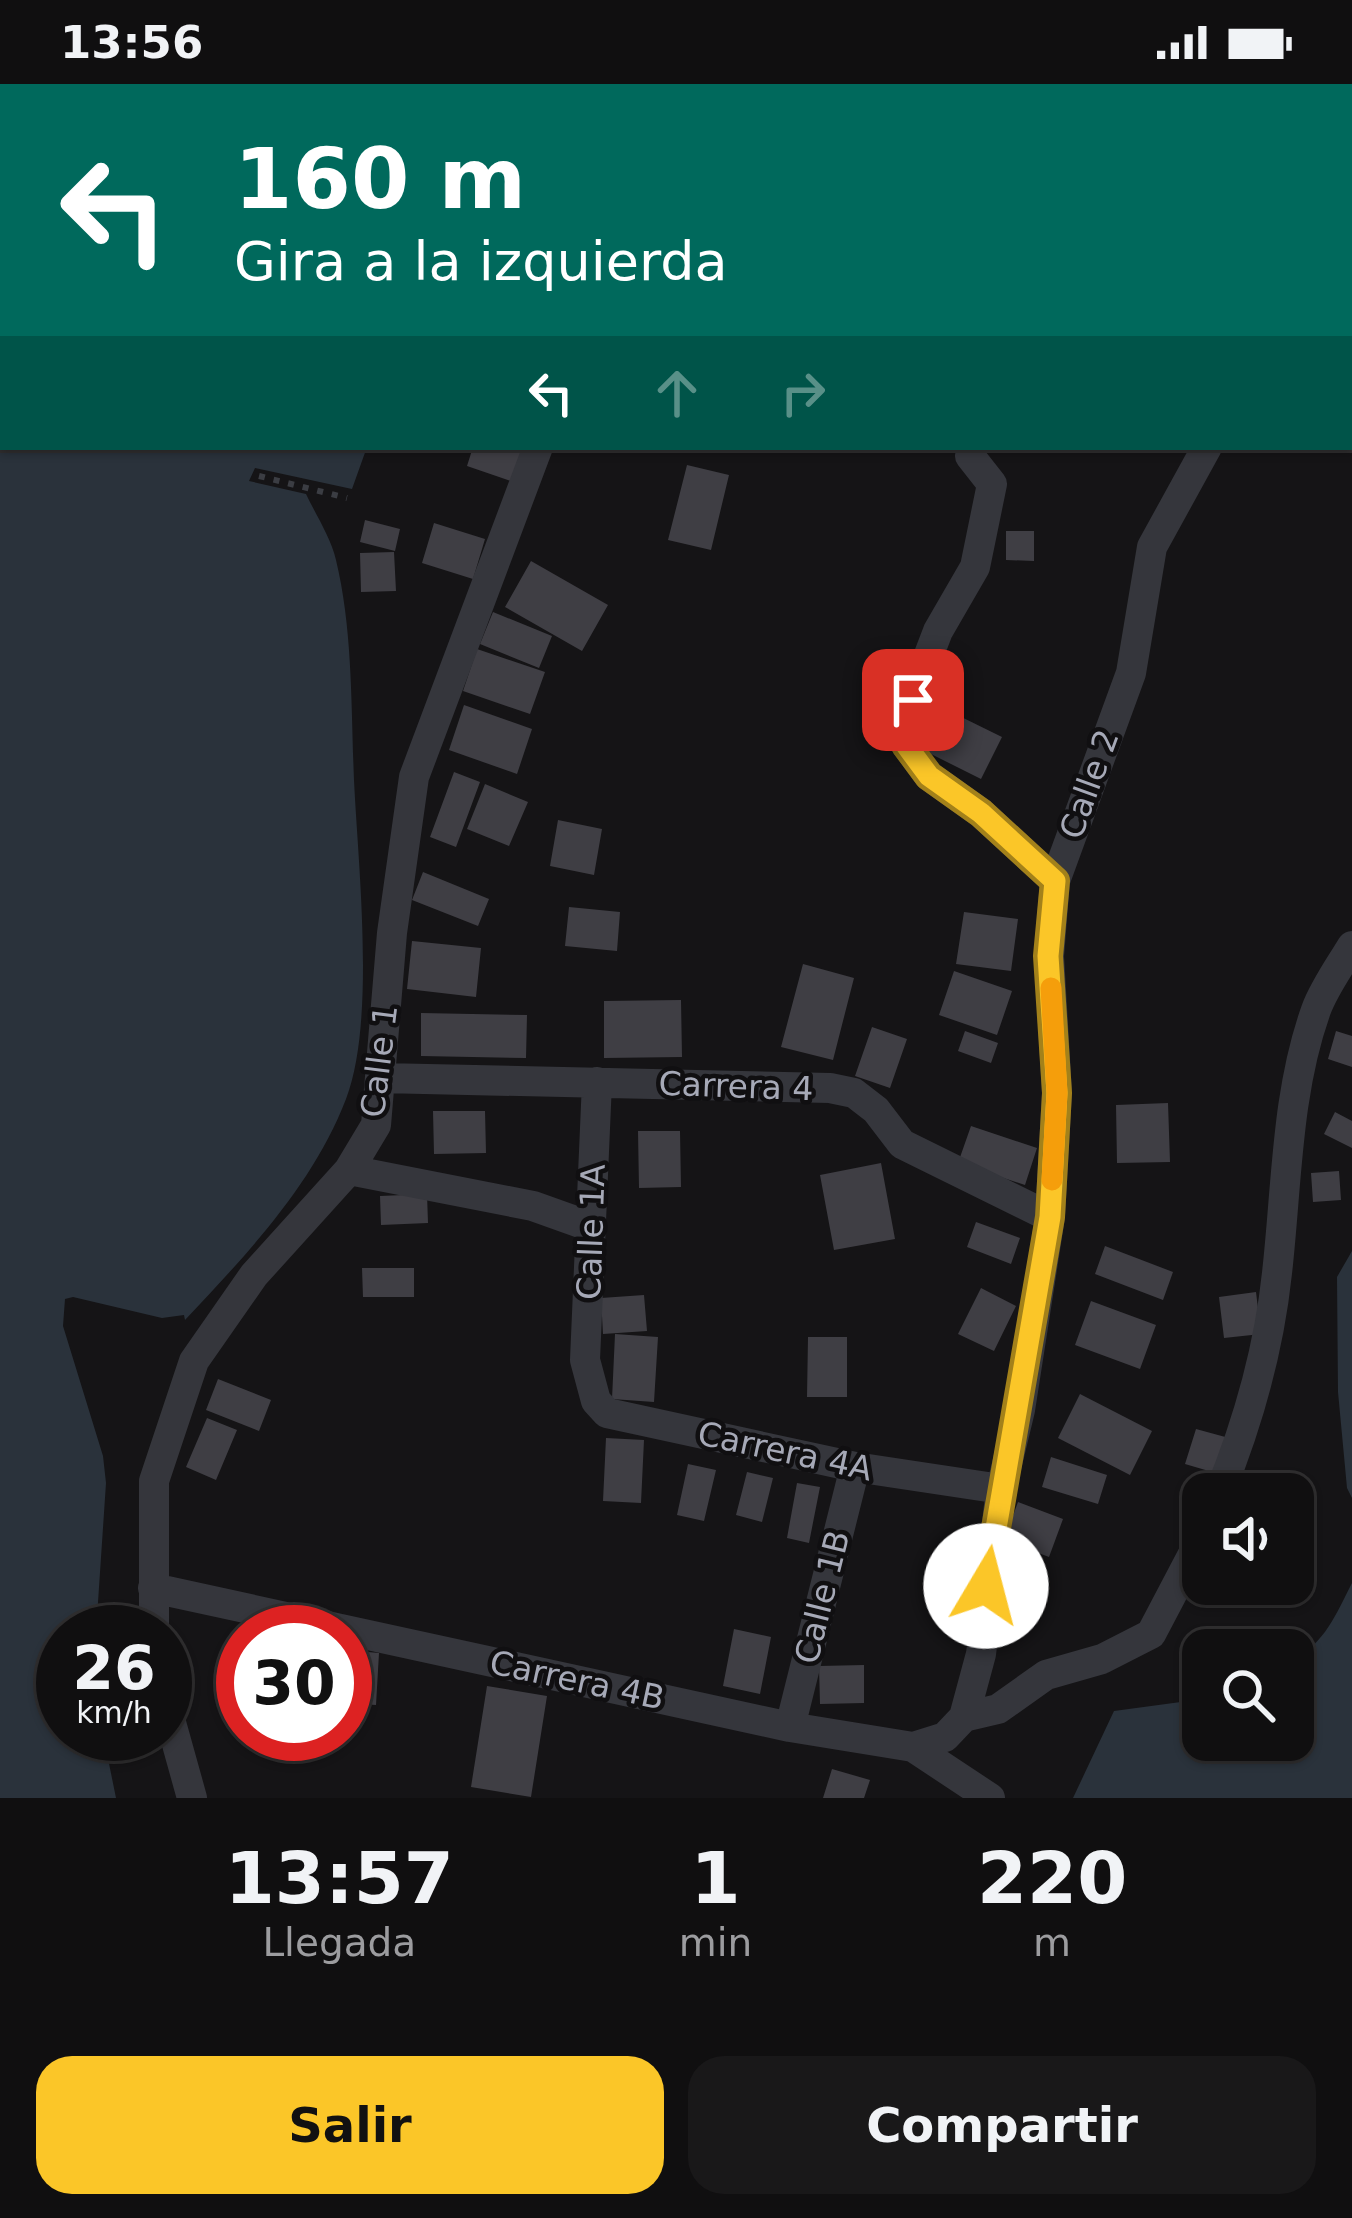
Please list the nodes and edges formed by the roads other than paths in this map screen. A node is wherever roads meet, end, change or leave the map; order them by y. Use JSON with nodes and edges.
{"nodes":[{"id":1,"x":537,"y":450,"type":"edge"},
{"id":2,"x":963,"y":450,"type":"edge"},
{"id":3,"x":1205,"y":450,"type":"edge"},
{"id":4,"x":1055,"y":881,"type":"junction"},
{"id":5,"x":1352,"y":946,"type":"edge"},
{"id":6,"x":381,"y":1078,"type":"junction"},
{"id":7,"x":597,"y":1082,"type":"junction"},
{"id":8,"x":349,"y":1169,"type":"junction"},
{"id":9,"x":1050,"y":1217,"type":"junction"},
{"id":10,"x":589,"y":1226,"type":"junction"},
{"id":11,"x":588,"y":1382,"type":"joint"},
{"id":12,"x":855,"y":1467,"type":"junction"},
{"id":13,"x":1228,"y":1473,"type":"edge"},
{"id":14,"x":1001,"y":1489,"type":"junction"},
{"id":15,"x":1182,"y":1575,"type":"edge"},
{"id":16,"x":153,"y":1588,"type":"junction"},
{"id":17,"x":153,"y":1605,"type":"edge"},
{"id":18,"x":964,"y":1717,"type":"junction"},
{"id":19,"x":790,"y":1726,"type":"junction"},
{"id":20,"x":913,"y":1747,"type":"junction"},
{"id":21,"x":182,"y":1761,"type":"edge"},
{"id":22,"x":192,"y":1798,"type":"edge"},
{"id":23,"x":989,"y":1798,"type":"edge"}],
"edges":[{"from":1,"to":6,"type":"street","name":"Calle 1"},
{"from":2,"to":4,"type":"street"},
{"from":3,"to":4,"type":"street","name":"Calle 2"},
{"from":4,"to":9,"type":"street","name":"Calle 2"},
{"from":5,"to":13,"type":"street"},
{"from":6,"to":7,"type":"street","name":"Carrera 4"},
{"from":6,"to":8,"type":"street","name":"Calle 1"},
{"from":7,"to":9,"type":"street","name":"Carrera 4"},
{"from":7,"to":10,"type":"street","name":"Calle 1A"},
{"from":8,"to":10,"type":"street"},
{"from":8,"to":16,"type":"street","name":"Calle 1"},
{"from":9,"to":14,"type":"street","name":"Calle 2"},
{"from":10,"to":11,"type":"street","name":"Calle 1A"},
{"from":11,"to":12,"type":"street","name":"Carrera 4A"},
{"from":12,"to":14,"type":"street","name":"Carrera 4A"},
{"from":12,"to":19,"type":"street","name":"Calle 1B"},
{"from":14,"to":18,"type":"street","name":"Calle 2"},
{"from":15,"to":18,"type":"street"},
{"from":16,"to":17,"type":"street","name":"Calle 1"},
{"from":16,"to":19,"type":"street","name":"Carrera 4B"},
{"from":18,"to":20,"type":"street"},
{"from":19,"to":20,"type":"street","name":"Carrera 4B"},
{"from":20,"to":23,"type":"street","name":"Carrera 4B"},
{"from":21,"to":22,"type":"street"}]}
